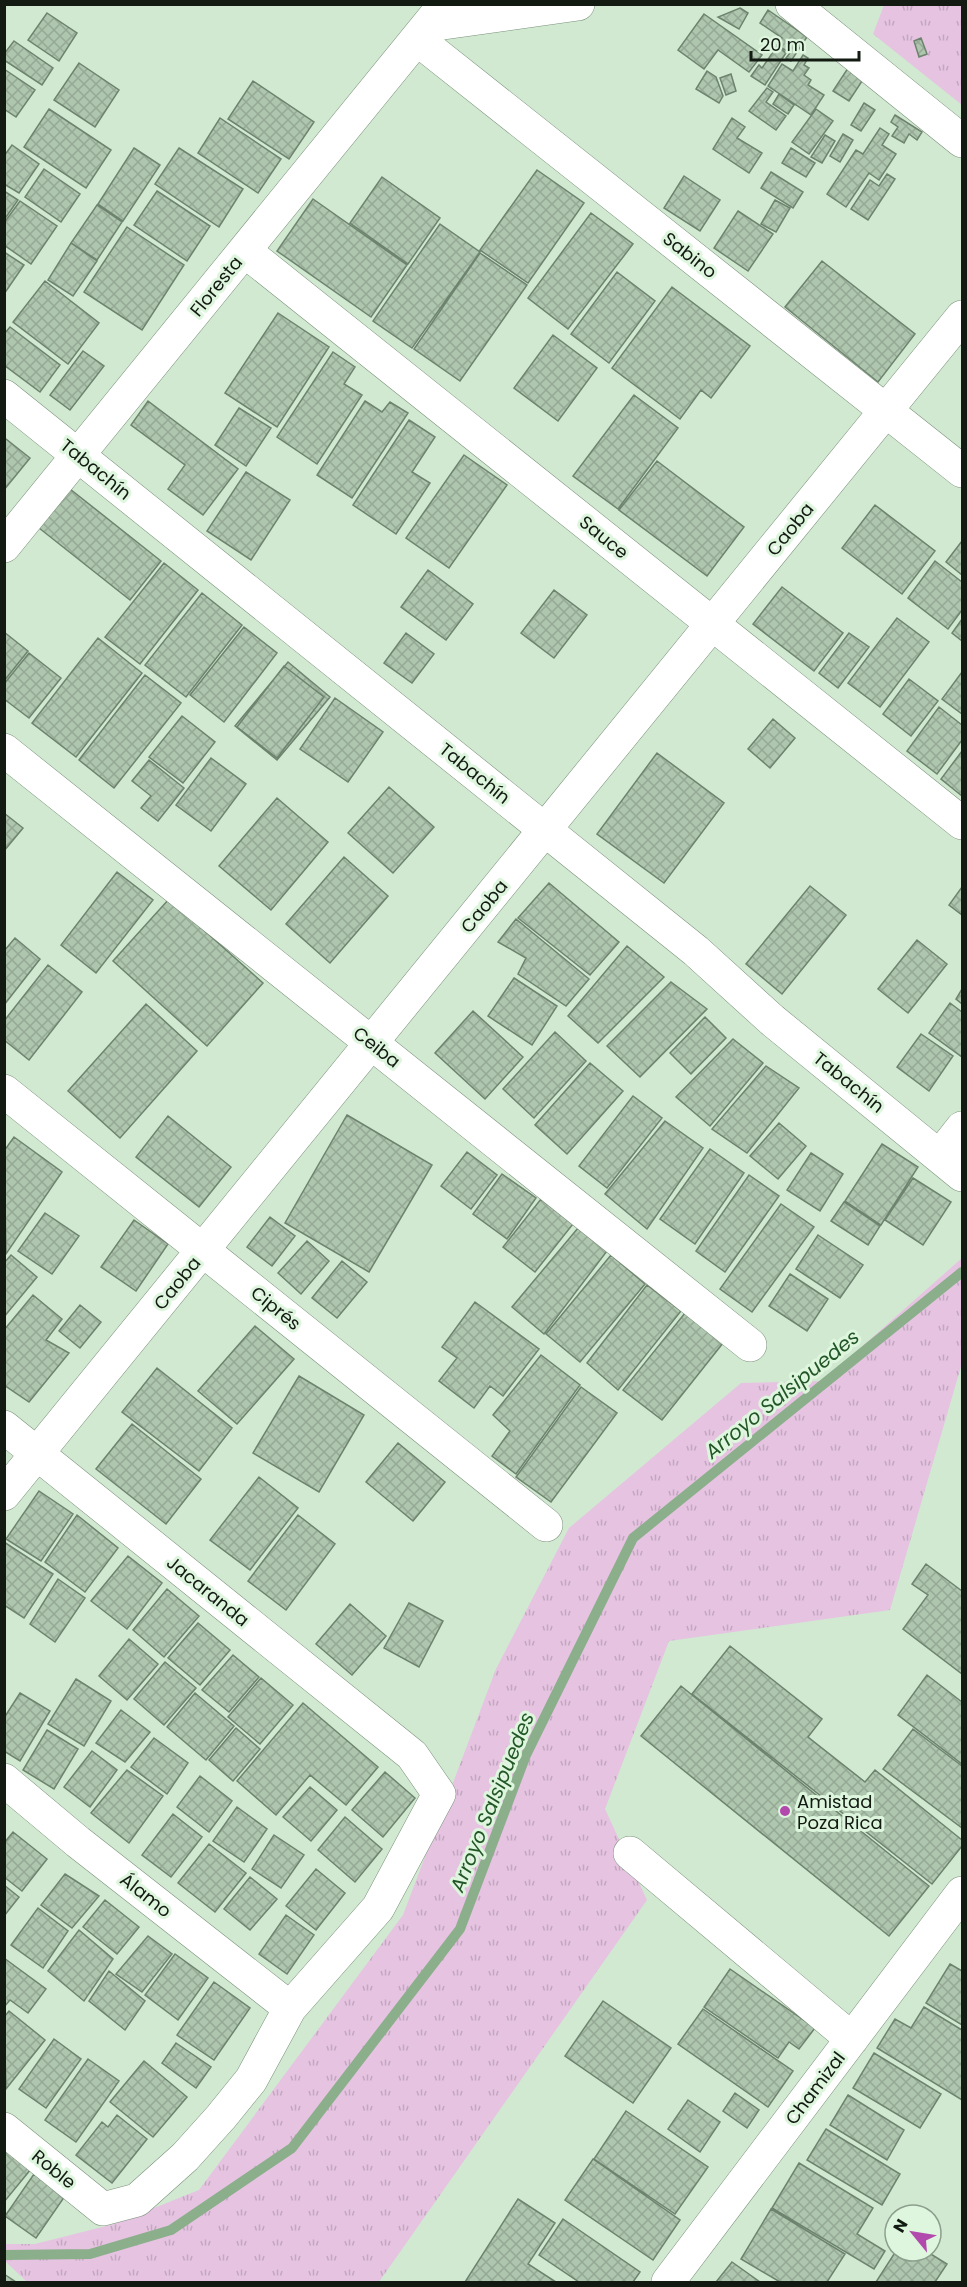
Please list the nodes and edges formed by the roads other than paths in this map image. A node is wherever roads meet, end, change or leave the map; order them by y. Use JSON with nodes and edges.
{"nodes":[{"id":1,"x":578,"y":4,"type":"edge"},
{"id":2,"x":792,"y":4,"type":"edge"},
{"id":3,"x":430,"y":23,"type":"edge"},
{"id":4,"x":963,"y":141,"type":"edge"},
{"id":5,"x":245,"y":251,"type":"junction"},
{"id":6,"x":963,"y":317,"type":"edge"},
{"id":7,"x":4,"y":396,"type":"edge"},
{"id":8,"x":886,"y":411,"type":"junction"},
{"id":9,"x":79,"y":455,"type":"junction"},
{"id":10,"x":963,"y":471,"type":"edge"},
{"id":11,"x":4,"y":546,"type":"edge"},
{"id":12,"x":713,"y":624,"type":"junction"},
{"id":13,"x":4,"y":750,"type":"edge"},
{"id":14,"x":963,"y":823,"type":"edge"},
{"id":15,"x":545,"y":830,"type":"junction"},
{"id":16,"x":372,"y":1043,"type":"junction"},
{"id":17,"x":4,"y":1091,"type":"edge"},
{"id":18,"x":963,"y":1128,"type":"edge"},
{"id":19,"x":951,"y":1166,"type":"edge"},
{"id":20,"x":203,"y":1250,"type":"junction"},
{"id":21,"x":750,"y":1345,"type":"dead end"},
{"id":22,"x":4,"y":1427,"type":"edge"},
{"id":23,"x":38,"y":1454,"type":"junction"},
{"id":24,"x":4,"y":1494,"type":"edge"},
{"id":25,"x":546,"y":1524,"type":"dead end"},
{"id":26,"x":4,"y":1779,"type":"edge"},
{"id":27,"x":630,"y":1853,"type":"dead end"},
{"id":28,"x":963,"y":1893,"type":"edge"},
{"id":29,"x":290,"y":2008,"type":"junction"},
{"id":30,"x":852,"y":2039,"type":"junction"},
{"id":31,"x":4,"y":2129,"type":"edge"},
{"id":32,"x":668,"y":2283,"type":"edge"}],
"edges":[{"from":1,"to":3,"type":"street"},
{"from":2,"to":4,"type":"street"},
{"from":3,"to":5,"type":"street","name":"Floresta"},
{"from":3,"to":8,"type":"street","name":"Sabino"},
{"from":5,"to":9,"type":"street","name":"Floresta"},
{"from":5,"to":12,"type":"street","name":"Sauce"},
{"from":6,"to":8,"type":"street","name":"Caoba"},
{"from":7,"to":9,"type":"street","name":"Tabachín"},
{"from":8,"to":10,"type":"street","name":"Sabino"},
{"from":8,"to":12,"type":"street","name":"Caoba"},
{"from":9,"to":11,"type":"street","name":"Floresta"},
{"from":9,"to":15,"type":"street","name":"Tabachín"},
{"from":12,"to":14,"type":"street","name":"Sauce"},
{"from":12,"to":15,"type":"street","name":"Caoba"},
{"from":13,"to":16,"type":"street","name":"Ceiba"},
{"from":15,"to":16,"type":"street","name":"Caoba"},
{"from":15,"to":19,"type":"street","name":"Tabachín"},
{"from":16,"to":20,"type":"street","name":"Caoba"},
{"from":16,"to":21,"type":"street","name":"Ceiba"},
{"from":17,"to":20,"type":"street","name":"Ciprés"},
{"from":18,"to":19,"type":"street","name":"Tabachín"},
{"from":20,"to":23,"type":"street","name":"Caoba"},
{"from":20,"to":25,"type":"street","name":"Ciprés"},
{"from":22,"to":23,"type":"street","name":"Jacaranda"},
{"from":23,"to":24,"type":"street","name":"Caoba"},
{"from":23,"to":29,"type":"street","name":"Jacaranda"},
{"from":26,"to":29,"type":"street","name":"Álamo"},
{"from":27,"to":30,"type":"street"},
{"from":28,"to":30,"type":"street","name":"Chamizal"},
{"from":29,"to":31,"type":"street","name":"Roble"},
{"from":30,"to":32,"type":"street","name":"Chamizal"}]}
